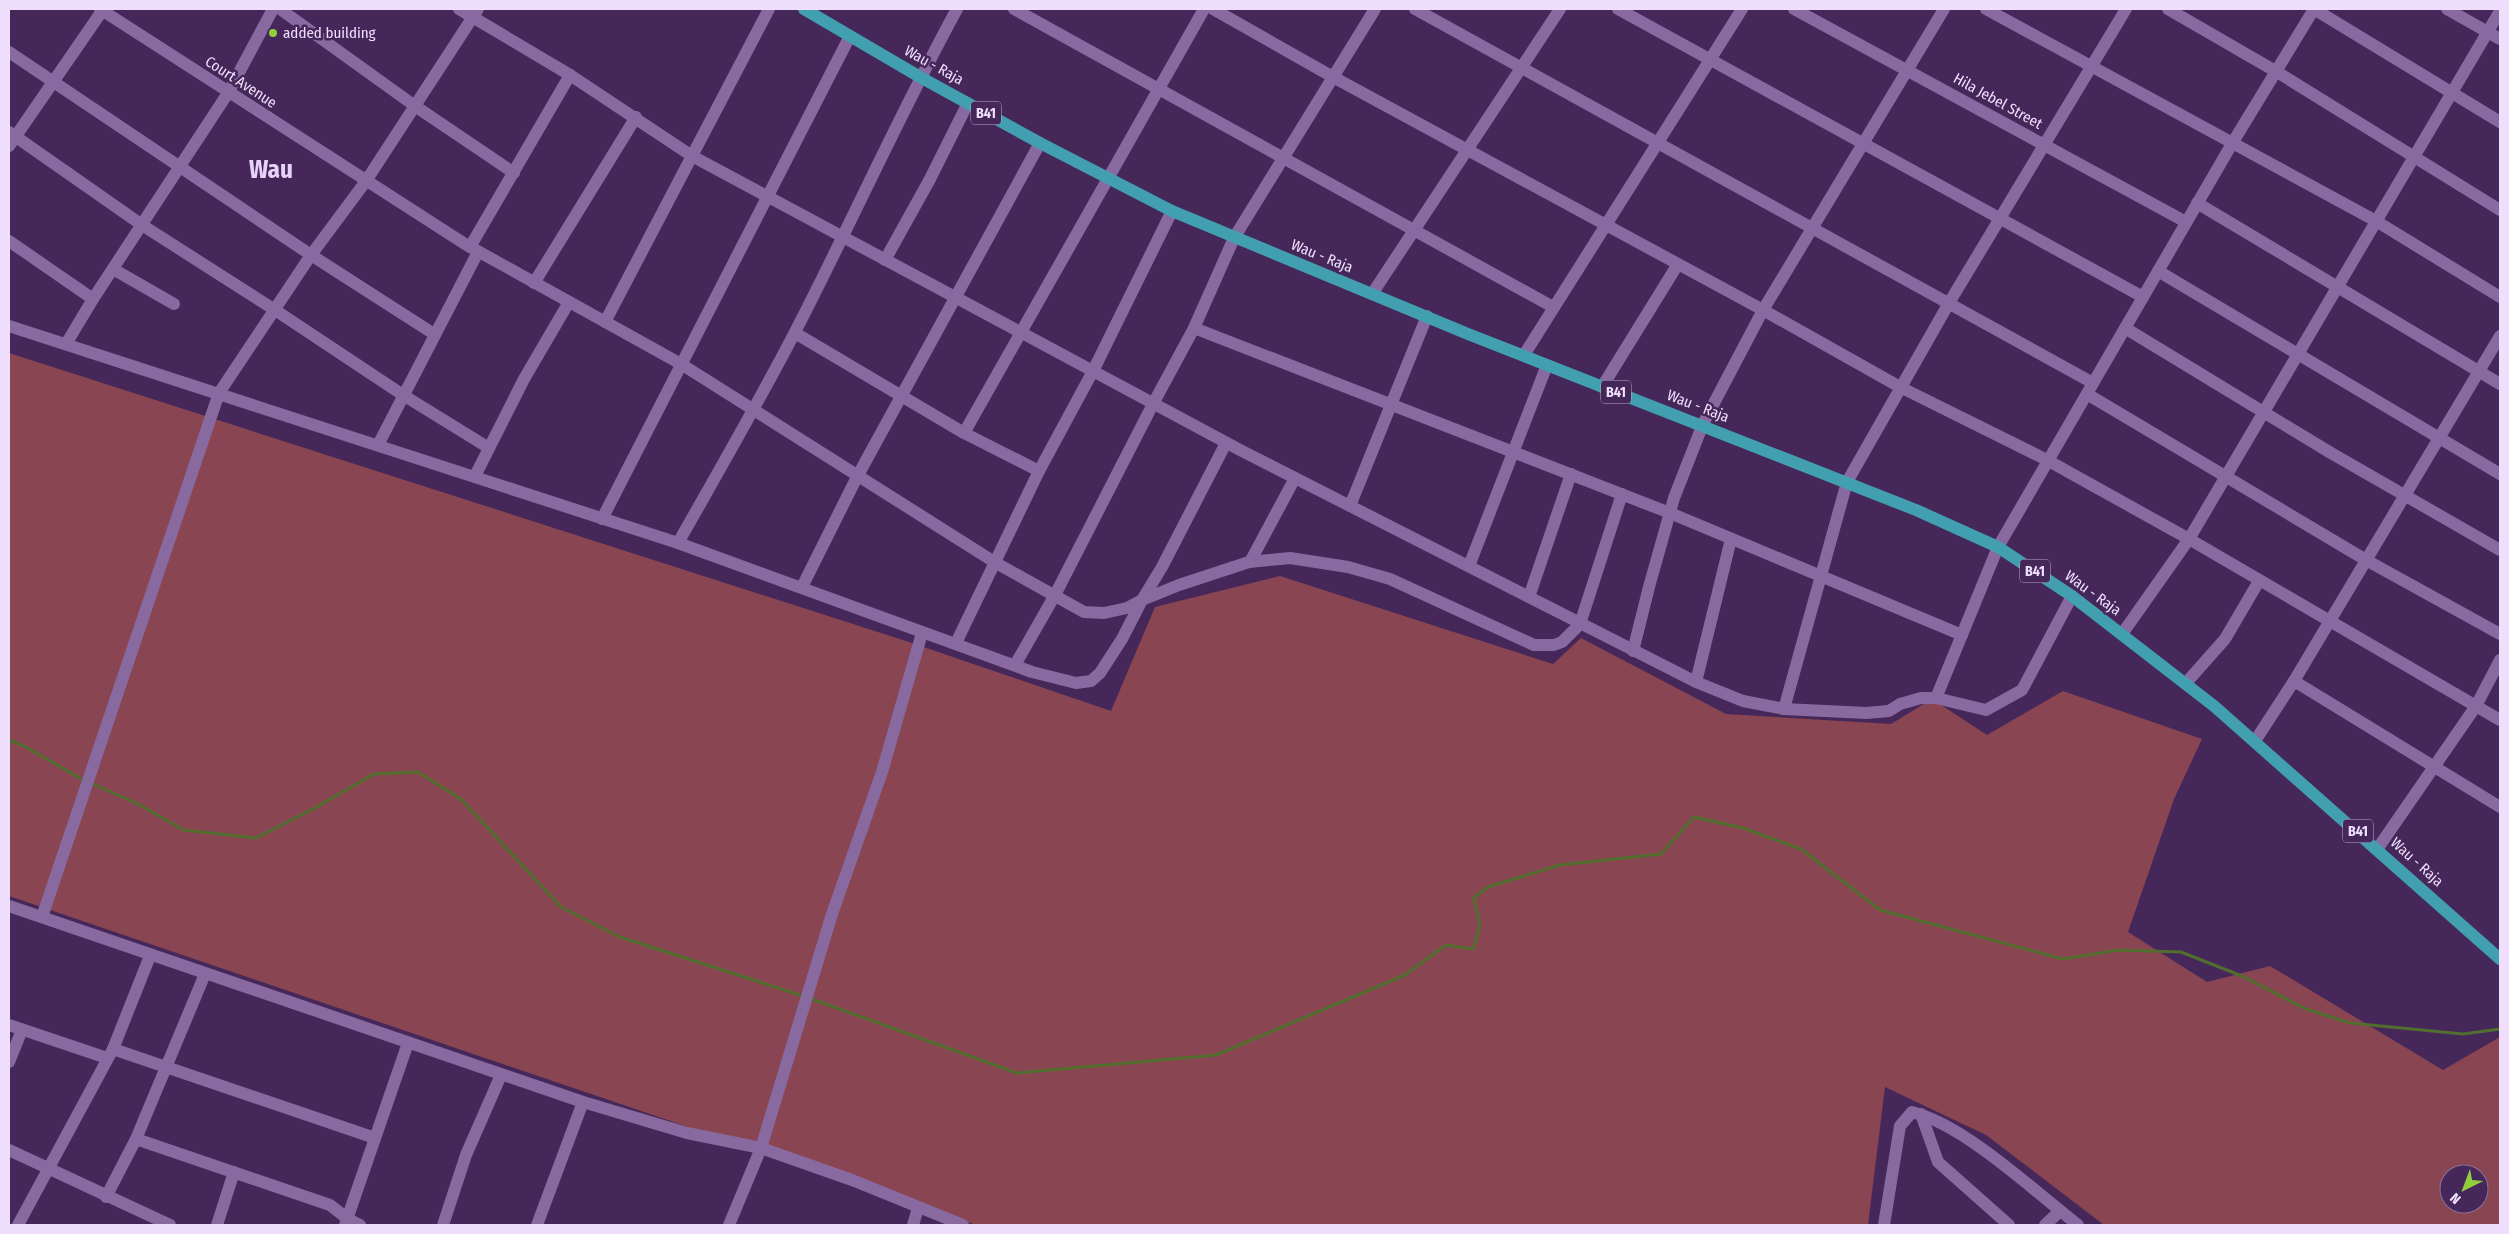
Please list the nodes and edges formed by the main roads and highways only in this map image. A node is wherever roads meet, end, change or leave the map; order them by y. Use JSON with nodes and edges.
{"nodes":[{"id":1,"x":804,"y":9,"type":"edge"},
{"id":2,"x":2500,"y":959,"type":"edge"}],
"edges":[{"from":1,"to":2,"type":"main road","name":"Wau - Raja","number":"B41"}]}
